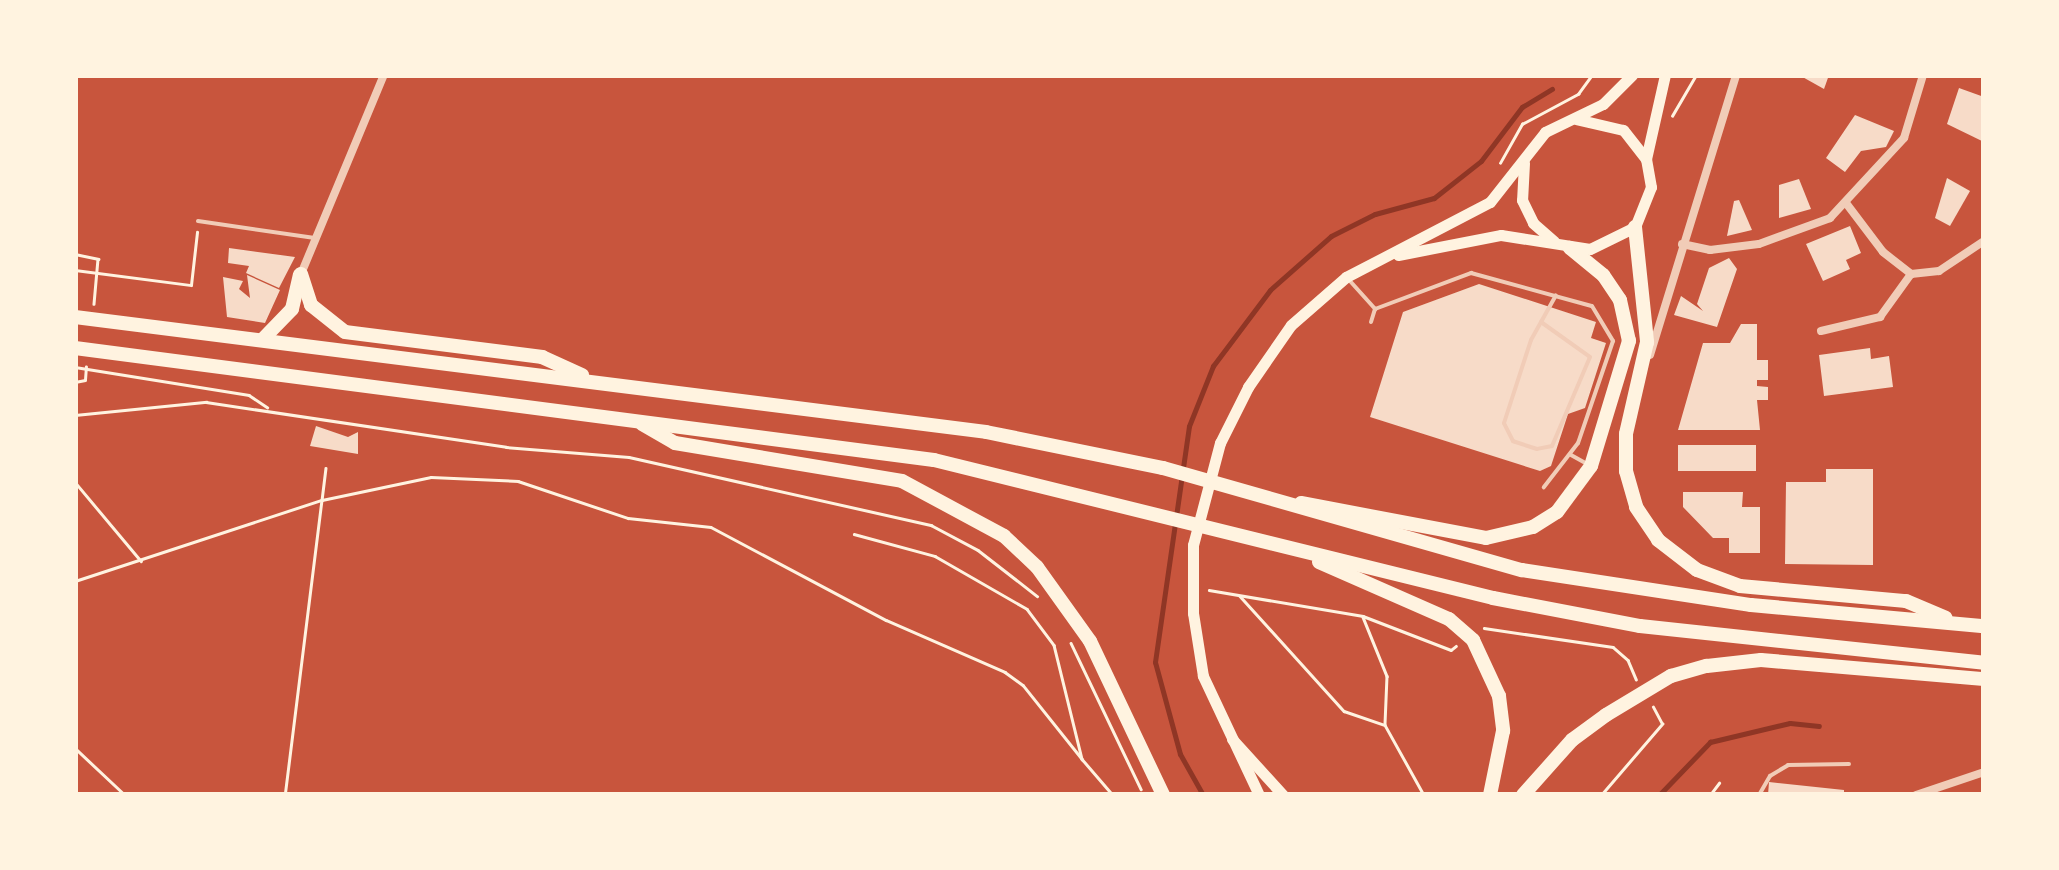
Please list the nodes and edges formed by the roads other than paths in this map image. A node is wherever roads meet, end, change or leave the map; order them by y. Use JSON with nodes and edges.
{"nodes":[{"id":1,"x":384,"y":75,"type":"edge"},
{"id":2,"x":1632,"y":75,"type":"edge"},
{"id":3,"x":1665,"y":75,"type":"edge"},
{"id":4,"x":1736,"y":75,"type":"edge"},
{"id":5,"x":1923,"y":75,"type":"edge"},
{"id":6,"x":1575,"y":118,"type":"junction"},
{"id":7,"x":1525,"y":158,"type":"junction"},
{"id":8,"x":1646,"y":159,"type":"junction"},
{"id":9,"x":1846,"y":203,"type":"junction"},
{"id":10,"x":198,"y":221,"type":"road end"},
{"id":11,"x":1635,"y":227,"type":"junction"},
{"id":12,"x":315,"y":238,"type":"junction"},
{"id":13,"x":1554,"y":241,"type":"junction"},
{"id":14,"x":1984,"y":241,"type":"edge"},
{"id":15,"x":1682,"y":244,"type":"junction"},
{"id":16,"x":1570,"y":248,"type":"junction"},
{"id":17,"x":1384,"y":259,"type":"junction"},
{"id":18,"x":301,"y":274,"type":"junction"},
{"id":19,"x":1911,"y":274,"type":"junction"},
{"id":20,"x":1346,"y":278,"type":"junction"},
{"id":21,"x":1557,"y":294,"type":"junction"},
{"id":22,"x":1375,"y":309,"type":"junction"},
{"id":23,"x":75,"y":316,"type":"edge"},
{"id":24,"x":1371,"y":322,"type":"dead end"},
{"id":25,"x":1541,"y":322,"type":"junction"},
{"id":26,"x":1821,"y":331,"type":"dead end"},
{"id":27,"x":262,"y":340,"type":"junction"},
{"id":28,"x":75,"y":348,"type":"edge"},
{"id":29,"x":596,"y":382,"type":"junction"},
{"id":30,"x":1640,"y":383,"type":"junction"},
{"id":31,"x":633,"y":419,"type":"junction"},
{"id":32,"x":1571,"y":455,"type":"junction"},
{"id":33,"x":1591,"y":466,"type":"junction"},
{"id":34,"x":1544,"y":487,"type":"dead end"},
{"id":35,"x":1259,"y":496,"type":"junction"},
{"id":36,"x":1306,"y":554,"type":"junction"},
{"id":37,"x":1960,"y":624,"type":"junction"},
{"id":38,"x":1984,"y":626,"type":"edge"},
{"id":39,"x":1984,"y":663,"type":"edge"},
{"id":40,"x":1984,"y":680,"type":"edge"},
{"id":41,"x":1222,"y":727,"type":"junction"},
{"id":42,"x":1848,"y":764,"type":"dead end"},
{"id":43,"x":1984,"y":772,"type":"edge"},
{"id":44,"x":1164,"y":795,"type":"edge"},
{"id":45,"x":1259,"y":795,"type":"edge"},
{"id":46,"x":1283,"y":795,"type":"edge"},
{"id":47,"x":1490,"y":795,"type":"edge"},
{"id":48,"x":1523,"y":795,"type":"edge"},
{"id":49,"x":1759,"y":795,"type":"edge"},
{"id":50,"x":1916,"y":795,"type":"edge"}],
"edges":[{"from":1,"to":12,"type":"street"},
{"from":2,"to":6,"type":"main road"},
{"from":3,"to":8,"type":"main road"},
{"from":4,"to":15,"type":"street"},
{"from":5,"to":9,"type":"street"},
{"from":6,"to":7,"type":"main road"},
{"from":6,"to":8,"type":"main road"},
{"from":7,"to":13,"type":"main road"},
{"from":7,"to":17,"type":"main road"},
{"from":8,"to":11,"type":"main road"},
{"from":9,"to":15,"type":"street"},
{"from":9,"to":19,"type":"street"},
{"from":10,"to":12,"type":"lane"},
{"from":11,"to":16,"type":"main road"},
{"from":11,"to":30,"type":"highway"},
{"from":12,"to":18,"type":"street"},
{"from":13,"to":16,"type":"main road"},
{"from":13,"to":17,"type":"main road"},
{"from":14,"to":19,"type":"street"},
{"from":15,"to":30,"type":"street"},
{"from":16,"to":33,"type":"highway"},
{"from":17,"to":20,"type":"main road"},
{"from":18,"to":27,"type":"highway"},
{"from":18,"to":29,"type":"highway"},
{"from":19,"to":26,"type":"street"},
{"from":20,"to":22,"type":"lane"},
{"from":20,"to":41,"type":"main road"},
{"from":21,"to":22,"type":"lane"},
{"from":21,"to":25,"type":"lane"},
{"from":21,"to":32,"type":"lane"},
{"from":22,"to":24,"type":"lane"},
{"from":23,"to":27,"type":"highway"},
{"from":25,"to":25,"type":"lane"},
{"from":27,"to":29,"type":"highway"},
{"from":28,"to":31,"type":"highway"},
{"from":29,"to":35,"type":"highway"},
{"from":30,"to":37,"type":"highway"},
{"from":31,"to":36,"type":"highway"},
{"from":31,"to":44,"type":"highway"},
{"from":32,"to":33,"type":"lane"},
{"from":32,"to":34,"type":"lane"},
{"from":33,"to":35,"type":"highway"},
{"from":35,"to":37,"type":"highway"},
{"from":36,"to":39,"type":"highway"},
{"from":36,"to":47,"type":"highway"},
{"from":37,"to":38,"type":"highway"},
{"from":40,"to":48,"type":"highway"},
{"from":41,"to":45,"type":"main road"},
{"from":41,"to":46,"type":"main road"},
{"from":42,"to":49,"type":"lane"},
{"from":43,"to":50,"type":"street"}]}
